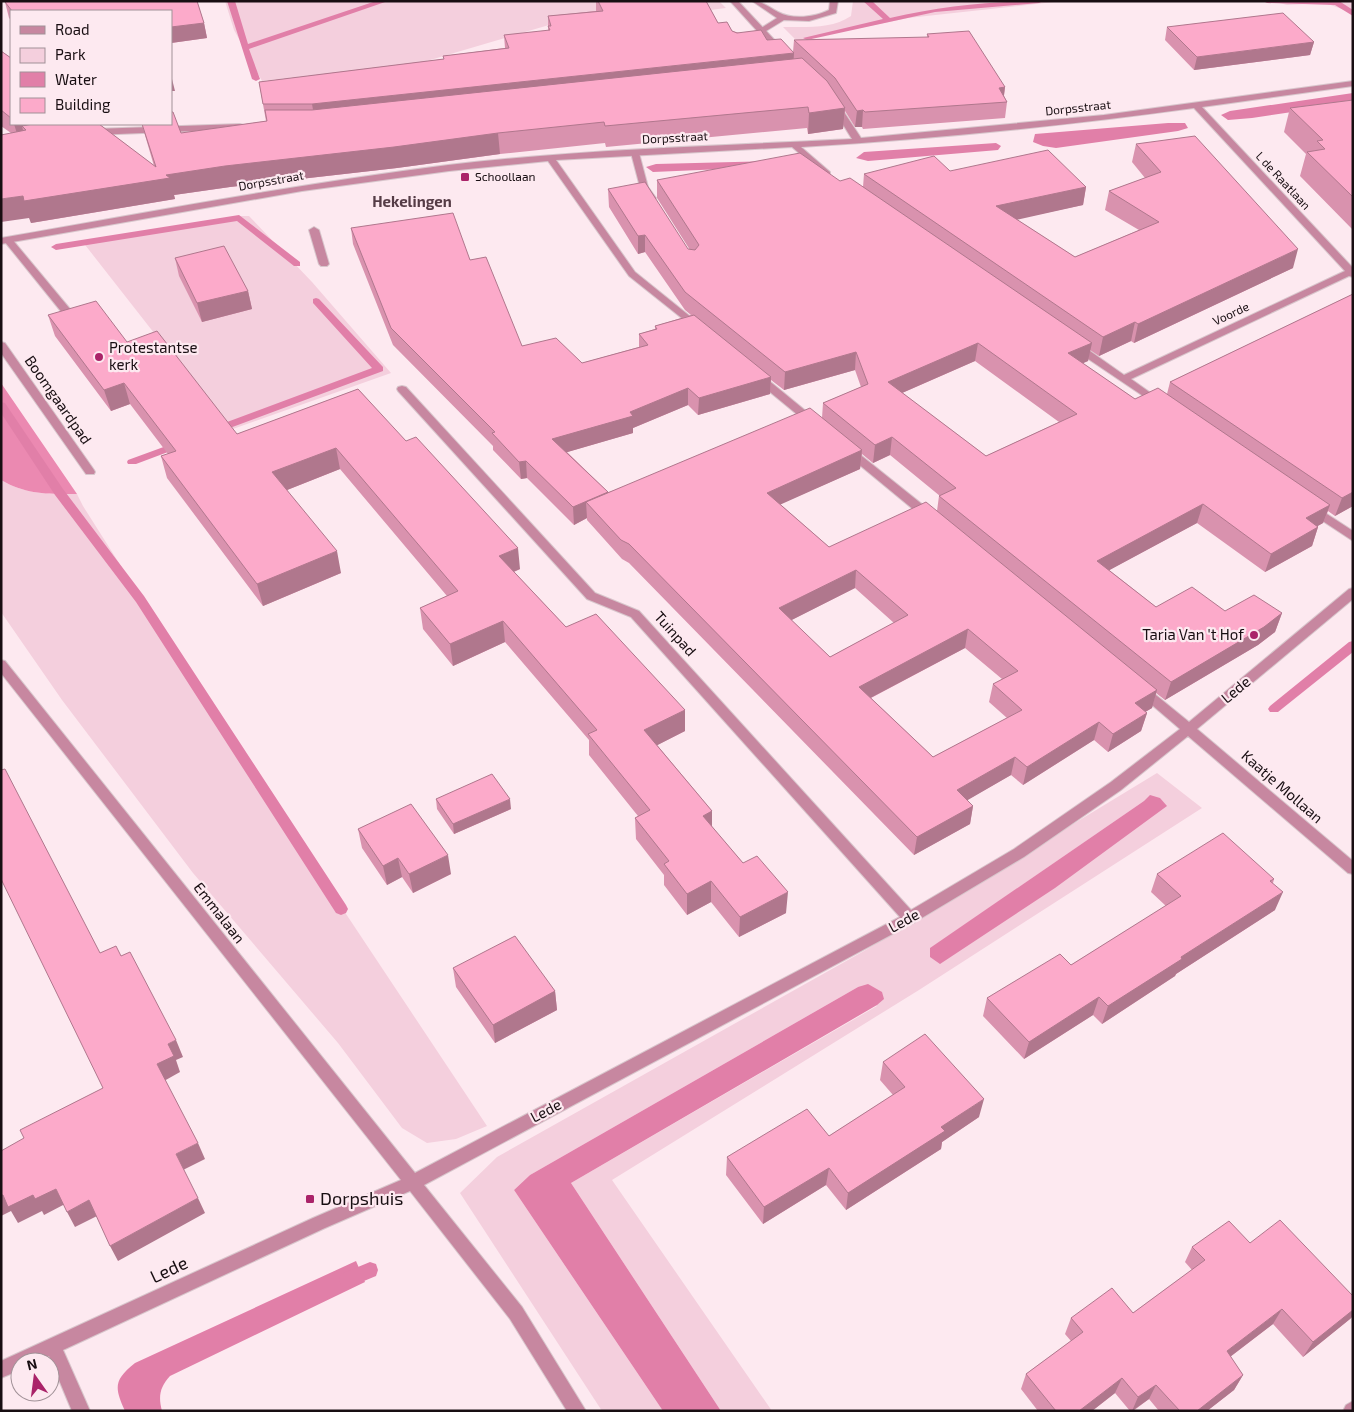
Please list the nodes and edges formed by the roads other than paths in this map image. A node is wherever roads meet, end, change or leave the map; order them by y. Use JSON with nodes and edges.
{"nodes":[{"id":1,"x":734,"y":1,"type":"edge"},
{"id":2,"x":756,"y":1,"type":"edge"},
{"id":3,"x":834,"y":1,"type":"edge"},
{"id":4,"x":783,"y":17,"type":"junction"},
{"id":5,"x":762,"y":32,"type":"junction"},
{"id":6,"x":788,"y":58,"type":"edge"},
{"id":7,"x":1353,"y":83,"type":"edge"},
{"id":8,"x":830,"y":98,"type":"edge"},
{"id":9,"x":1196,"y":105,"type":"junction"},
{"id":10,"x":108,"y":127,"type":"edge"},
{"id":11,"x":250,"y":127,"type":"edge"},
{"id":12,"x":80,"y":133,"type":"edge"},
{"id":13,"x":858,"y":141,"type":"junction"},
{"id":14,"x":793,"y":144,"type":"junction"},
{"id":15,"x":635,"y":153,"type":"junction"},
{"id":16,"x":550,"y":158,"type":"junction"},
{"id":17,"x":838,"y":182,"type":"edge"},
{"id":18,"x":655,"y":204,"type":"edge"},
{"id":19,"x":314,"y":230,"type":"dead end"},
{"id":20,"x":5,"y":240,"type":"edge"},
{"id":21,"x":324,"y":264,"type":"dead end"},
{"id":22,"x":1351,"y":273,"type":"edge"},
{"id":23,"x":76,"y":324,"type":"edge"},
{"id":24,"x":710,"y":338,"type":"edge"},
{"id":25,"x":1066,"y":340,"type":"edge"},
{"id":26,"x":1,"y":344,"type":"edge"},
{"id":27,"x":748,"y":369,"type":"edge"},
{"id":28,"x":1123,"y":379,"type":"junction"},
{"id":29,"x":402,"y":389,"type":"dead end"},
{"id":30,"x":1164,"y":407,"type":"edge"},
{"id":31,"x":826,"y":432,"type":"edge"},
{"id":32,"x":841,"y":445,"type":"edge"},
{"id":33,"x":90,"y":472,"type":"dead end"},
{"id":34,"x":1304,"y":503,"type":"edge"},
{"id":35,"x":934,"y":521,"type":"edge"},
{"id":36,"x":1353,"y":537,"type":"edge"},
{"id":37,"x":1353,"y":592,"type":"edge"},
{"id":38,"x":1,"y":664,"type":"edge"},
{"id":39,"x":1135,"y":685,"type":"edge"},
{"id":40,"x":1189,"y":729,"type":"junction"},
{"id":41,"x":1353,"y":869,"type":"edge"},
{"id":42,"x":910,"y":918,"type":"junction"},
{"id":43,"x":412,"y":1183,"type":"junction"},
{"id":44,"x":53,"y":1345,"type":"junction"},
{"id":45,"x":1,"y":1370,"type":"edge"},
{"id":46,"x":81,"y":1411,"type":"edge"},
{"id":47,"x":577,"y":1411,"type":"edge"}],
"edges":[{"from":1,"to":5,"type":"street"},
{"from":2,"to":4,"type":"street"},
{"from":3,"to":4,"type":"street"},
{"from":4,"to":5,"type":"street"},
{"from":5,"to":6,"type":"street"},
{"from":7,"to":9,"type":"street","name":"Dorpsstraat"},
{"from":8,"to":13,"type":"street"},
{"from":9,"to":13,"type":"street","name":"Dorpsstraat"},
{"from":9,"to":22,"type":"street","name":"L de Raatlaan"},
{"from":10,"to":11,"type":"street"},
{"from":10,"to":12,"type":"street"},
{"from":13,"to":14,"type":"street","name":"Dorpsstraat"},
{"from":14,"to":15,"type":"street","name":"Dorpsstraat"},
{"from":14,"to":17,"type":"street"},
{"from":15,"to":16,"type":"street","name":"Dorpsstraat"},
{"from":15,"to":18,"type":"street"},
{"from":16,"to":20,"type":"street","name":"Dorpsstraat"},
{"from":16,"to":24,"type":"street"},
{"from":19,"to":21,"type":"street"},
{"from":20,"to":23,"type":"street"},
{"from":22,"to":28,"type":"street","name":"Voorde"},
{"from":25,"to":28,"type":"street"},
{"from":26,"to":33,"type":"street","name":"Boomgaardpad"},
{"from":27,"to":31,"type":"street"},
{"from":28,"to":30,"type":"street"},
{"from":29,"to":42,"type":"street","name":"Tuinpad"},
{"from":32,"to":35,"type":"street"},
{"from":34,"to":36,"type":"street"},
{"from":37,"to":40,"type":"street","name":"Lede"},
{"from":38,"to":43,"type":"street","name":"Emmalaan"},
{"from":39,"to":40,"type":"street"},
{"from":40,"to":41,"type":"street","name":"Kaatje Mollaan"},
{"from":40,"to":42,"type":"street","name":"Lede"},
{"from":42,"to":43,"type":"street","name":"Lede"},
{"from":43,"to":44,"type":"street","name":"Lede"},
{"from":43,"to":47,"type":"street"},
{"from":44,"to":45,"type":"street","name":"Lede"},
{"from":44,"to":46,"type":"street"}]}
